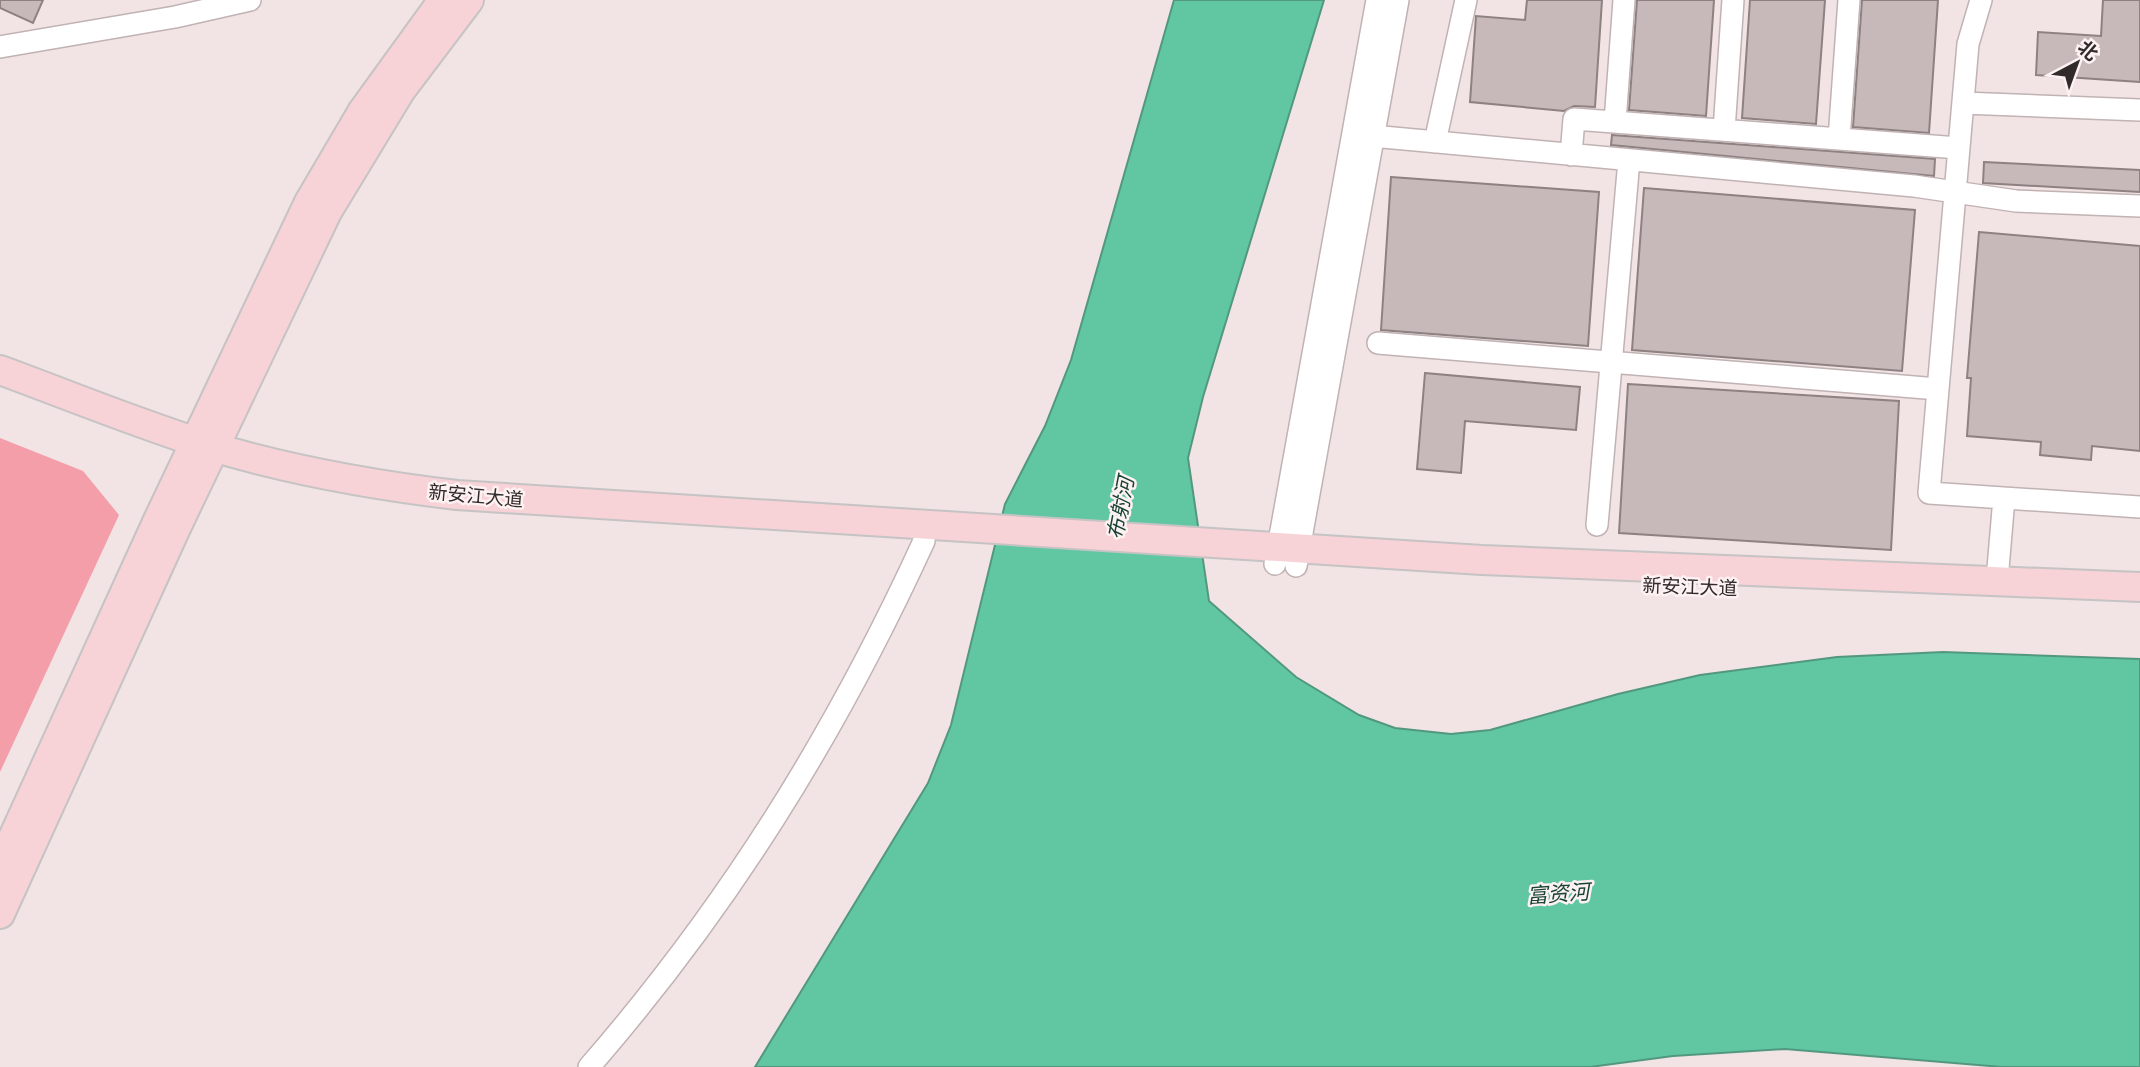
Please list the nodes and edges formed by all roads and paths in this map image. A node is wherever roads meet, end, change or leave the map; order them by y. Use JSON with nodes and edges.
{"nodes":[{"id":1,"x":250,"y":0,"type":"edge"},
{"id":2,"x":443,"y":0,"type":"edge"},
{"id":3,"x":469,"y":0,"type":"edge"},
{"id":4,"x":1377,"y":0,"type":"edge"},
{"id":5,"x":1398,"y":0,"type":"edge"},
{"id":6,"x":1466,"y":0,"type":"edge"},
{"id":7,"x":1624,"y":0,"type":"edge"},
{"id":8,"x":1733,"y":0,"type":"edge"},
{"id":9,"x":1849,"y":0,"type":"edge"},
{"id":10,"x":1981,"y":0,"type":"edge"},
{"id":11,"x":0,"y":47,"type":"edge"},
{"id":12,"x":1963,"y":103,"type":"junction"},
{"id":13,"x":2140,"y":110,"type":"edge"},
{"id":14,"x":1615,"y":122,"type":"junction"},
{"id":15,"x":1724,"y":130,"type":"junction"},
{"id":16,"x":1372,"y":136,"type":"junction"},
{"id":17,"x":1839,"y":139,"type":"junction"},
{"id":18,"x":1435,"y":142,"type":"junction"},
{"id":19,"x":1959,"y":148,"type":"junction"},
{"id":20,"x":1571,"y":155,"type":"junction"},
{"id":21,"x":1629,"y":160,"type":"junction"},
{"id":22,"x":1955,"y":192,"type":"junction"},
{"id":23,"x":2140,"y":206,"type":"edge"},
{"id":24,"x":1378,"y":343,"type":"dead end"},
{"id":25,"x":1612,"y":362,"type":"junction"},
{"id":26,"x":0,"y":370,"type":"edge"},
{"id":27,"x":1938,"y":388,"type":"junction"},
{"id":28,"x":0,"y":389,"type":"edge"},
{"id":29,"x":201,"y":453,"type":"junction"},
{"id":30,"x":2004,"y":498,"type":"junction"},
{"id":31,"x":2140,"y":507,"type":"edge"},
{"id":32,"x":1597,"y":525,"type":"dead end"},
{"id":33,"x":971,"y":535,"type":"junction"},
{"id":34,"x":924,"y":541,"type":"junction"},
{"id":35,"x":1287,"y":556,"type":"junction"},
{"id":36,"x":1997,"y":580,"type":"junction"},
{"id":37,"x":2140,"y":587,"type":"edge"},
{"id":38,"x":2140,"y":606,"type":"edge"},
{"id":39,"x":0,"y":866,"type":"edge"},
{"id":40,"x":0,"y":914,"type":"edge"},
{"id":41,"x":589,"y":1067,"type":"edge"}],
"edges":[{"from":1,"to":11,"type":"street"},
{"from":2,"to":29,"type":"main road"},
{"from":3,"to":29,"type":"main road"},
{"from":4,"to":35,"type":"street"},
{"from":5,"to":16,"type":"street"},
{"from":6,"to":18,"type":"street"},
{"from":7,"to":14,"type":"street"},
{"from":8,"to":15,"type":"street"},
{"from":9,"to":17,"type":"street"},
{"from":10,"to":12,"type":"street"},
{"from":12,"to":13,"type":"street"},
{"from":12,"to":19,"type":"street"},
{"from":14,"to":15,"type":"street"},
{"from":14,"to":20,"type":"street"},
{"from":15,"to":17,"type":"street"},
{"from":16,"to":18,"type":"street"},
{"from":16,"to":35,"type":"street"},
{"from":17,"to":19,"type":"street"},
{"from":18,"to":20,"type":"street"},
{"from":19,"to":22,"type":"street"},
{"from":20,"to":21,"type":"street"},
{"from":21,"to":22,"type":"street"},
{"from":21,"to":25,"type":"street"},
{"from":22,"to":23,"type":"street"},
{"from":22,"to":27,"type":"street"},
{"from":24,"to":25,"type":"street"},
{"from":25,"to":27,"type":"street"},
{"from":25,"to":32,"type":"street"},
{"from":26,"to":29,"type":"main road","name":"新安江大道"},
{"from":27,"to":30,"type":"street"},
{"from":28,"to":29,"type":"main road","name":"新安江大道"},
{"from":29,"to":33,"type":"main road","name":"新安江大道"},
{"from":29,"to":34,"type":"main road","name":"新安江大道"},
{"from":29,"to":39,"type":"main road"},
{"from":29,"to":40,"type":"main road"},
{"from":30,"to":31,"type":"street"},
{"from":30,"to":36,"type":"street"},
{"from":33,"to":34,"type":"main road","name":"新安江大道"},
{"from":33,"to":35,"type":"main road","name":"新安江大道"},
{"from":34,"to":41,"type":"street"},
{"from":35,"to":36,"type":"main road","name":"新安江大道"},
{"from":35,"to":38,"type":"main road","name":"新安江大道"},
{"from":36,"to":37,"type":"main road","name":"新安江大道"}]}
